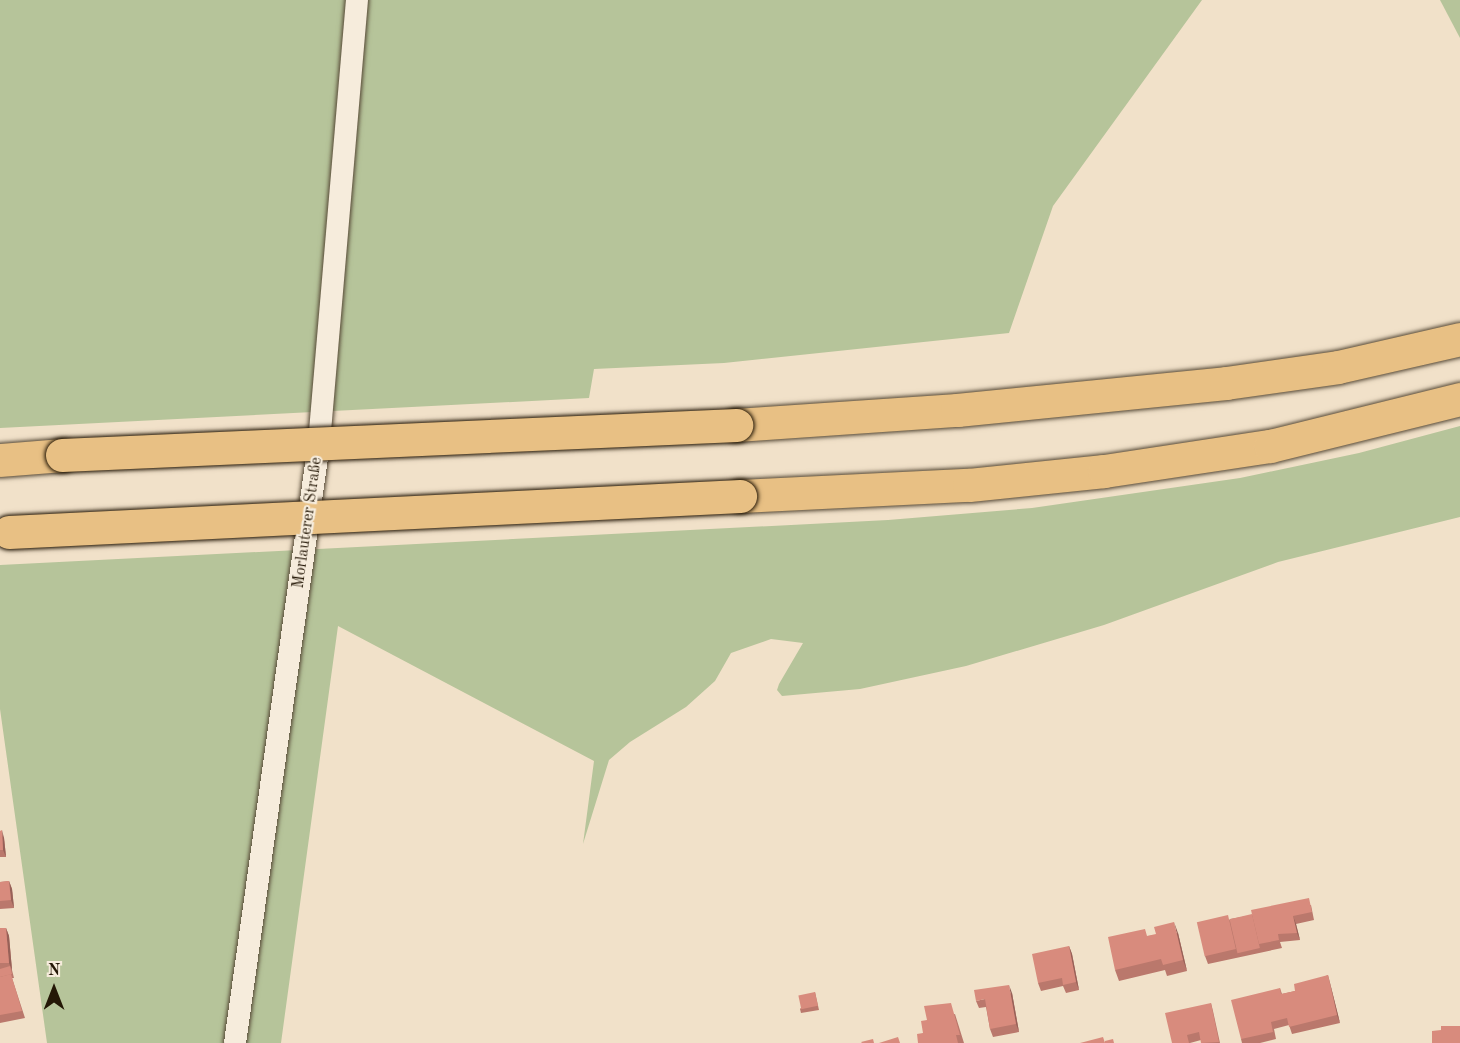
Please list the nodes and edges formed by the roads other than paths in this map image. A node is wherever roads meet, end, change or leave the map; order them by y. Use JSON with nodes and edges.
{"nodes":[{"id":1,"x":357,"y":0,"type":"edge"},
{"id":2,"x":1460,"y":339,"type":"edge"},
{"id":3,"x":1460,"y":399,"type":"edge"},
{"id":4,"x":0,"y":460,"type":"edge"},
{"id":5,"x":4,"y":532,"type":"edge"},
{"id":6,"x":235,"y":1043,"type":"edge"}],
"edges":[{"from":1,"to":6,"type":"street","name":"Morlauterer Straße"},
{"from":2,"to":4,"type":"highway","bridge":true},
{"from":3,"to":5,"type":"highway","bridge":true}]}
